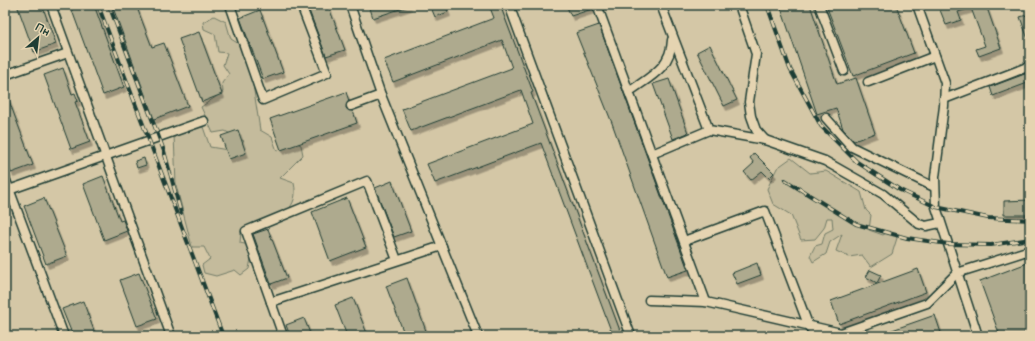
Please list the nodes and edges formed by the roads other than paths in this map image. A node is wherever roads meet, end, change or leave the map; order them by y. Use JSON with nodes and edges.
{"nodes":[{"id":1,"x":51,"y":5,"type":"edge"},
{"id":2,"x":230,"y":5,"type":"edge"},
{"id":3,"x":301,"y":5,"type":"edge"},
{"id":4,"x":350,"y":5,"type":"edge"},
{"id":5,"x":509,"y":5,"type":"edge"},
{"id":6,"x":597,"y":5,"type":"edge"},
{"id":7,"x":661,"y":5,"type":"edge"},
{"id":8,"x":739,"y":5,"type":"edge"},
{"id":9,"x":819,"y":5,"type":"edge"},
{"id":10,"x":917,"y":5,"type":"edge"},
{"id":11,"x":672,"y":37,"type":"junction"},
{"id":12,"x":68,"y":53,"type":"junction"},
{"id":13,"x":935,"y":56,"type":"junction"},
{"id":14,"x":1030,"y":66,"type":"edge"},
{"id":15,"x":844,"y":71,"type":"dead end"},
{"id":16,"x":5,"y":76,"type":"edge"},
{"id":17,"x":868,"y":82,"type":"dead end"},
{"id":18,"x":629,"y":92,"type":"junction"},
{"id":19,"x":381,"y":95,"type":"junction"},
{"id":20,"x":944,"y":99,"type":"junction"},
{"id":21,"x":351,"y":106,"type":"dead end"},
{"id":22,"x":826,"y":118,"type":"dead end"},
{"id":23,"x":204,"y":121,"type":"dead end"},
{"id":24,"x":708,"y":130,"type":"junction"},
{"id":25,"x":765,"y":140,"type":"junction"},
{"id":26,"x":652,"y":154,"type":"junction"},
{"id":27,"x":105,"y":155,"type":"junction"},
{"id":28,"x":5,"y":178,"type":"edge"},
{"id":29,"x":934,"y":187,"type":"junction"},
{"id":30,"x":9,"y":190,"type":"junction"},
{"id":31,"x":940,"y":223,"type":"junction"},
{"id":32,"x":684,"y":241,"type":"junction"},
{"id":33,"x":442,"y":246,"type":"junction"},
{"id":34,"x":1030,"y":250,"type":"edge"},
{"id":35,"x":397,"y":260,"type":"junction"},
{"id":36,"x":957,"y":273,"type":"junction"},
{"id":37,"x":649,"y":300,"type":"dead end"},
{"id":38,"x":271,"y":302,"type":"junction"},
{"id":39,"x":706,"y":302,"type":"junction"},
{"id":40,"x":809,"y":327,"type":"junction"},
{"id":41,"x":64,"y":336,"type":"edge"},
{"id":42,"x":171,"y":336,"type":"edge"},
{"id":43,"x":283,"y":336,"type":"edge"},
{"id":44,"x":478,"y":336,"type":"edge"},
{"id":45,"x":631,"y":336,"type":"edge"},
{"id":46,"x":818,"y":336,"type":"edge"},
{"id":47,"x":978,"y":336,"type":"edge"}],
"edges":[{"from":1,"to":12,"type":"street"},
{"from":2,"to":3,"type":"street"},
{"from":4,"to":19,"type":"street"},
{"from":5,"to":45,"type":"street"},
{"from":6,"to":18,"type":"street"},
{"from":7,"to":11,"type":"street"},
{"from":8,"to":25,"type":"street"},
{"from":9,"to":15,"type":"street"},
{"from":10,"to":13,"type":"street"},
{"from":11,"to":18,"type":"street"},
{"from":11,"to":24,"type":"street"},
{"from":12,"to":16,"type":"street"},
{"from":12,"to":27,"type":"street"},
{"from":13,"to":17,"type":"street"},
{"from":13,"to":20,"type":"street"},
{"from":14,"to":20,"type":"street"},
{"from":18,"to":26,"type":"street"},
{"from":19,"to":21,"type":"street"},
{"from":19,"to":33,"type":"street"},
{"from":20,"to":29,"type":"street"},
{"from":22,"to":29,"type":"street"},
{"from":23,"to":27,"type":"street"},
{"from":24,"to":25,"type":"street"},
{"from":24,"to":26,"type":"street"},
{"from":25,"to":31,"type":"street"},
{"from":26,"to":32,"type":"street"},
{"from":27,"to":30,"type":"street"},
{"from":27,"to":42,"type":"street"},
{"from":28,"to":30,"type":"street"},
{"from":29,"to":31,"type":"street"},
{"from":30,"to":41,"type":"street"},
{"from":31,"to":36,"type":"street"},
{"from":32,"to":39,"type":"street"},
{"from":32,"to":40,"type":"street"},
{"from":33,"to":35,"type":"street"},
{"from":33,"to":44,"type":"street"},
{"from":34,"to":36,"type":"street"},
{"from":35,"to":38,"type":"street"},
{"from":35,"to":38,"type":"street"},
{"from":36,"to":40,"type":"street"},
{"from":36,"to":47,"type":"street"},
{"from":37,"to":39,"type":"street"},
{"from":38,"to":43,"type":"street"},
{"from":39,"to":40,"type":"street"},
{"from":40,"to":46,"type":"street"}]}
